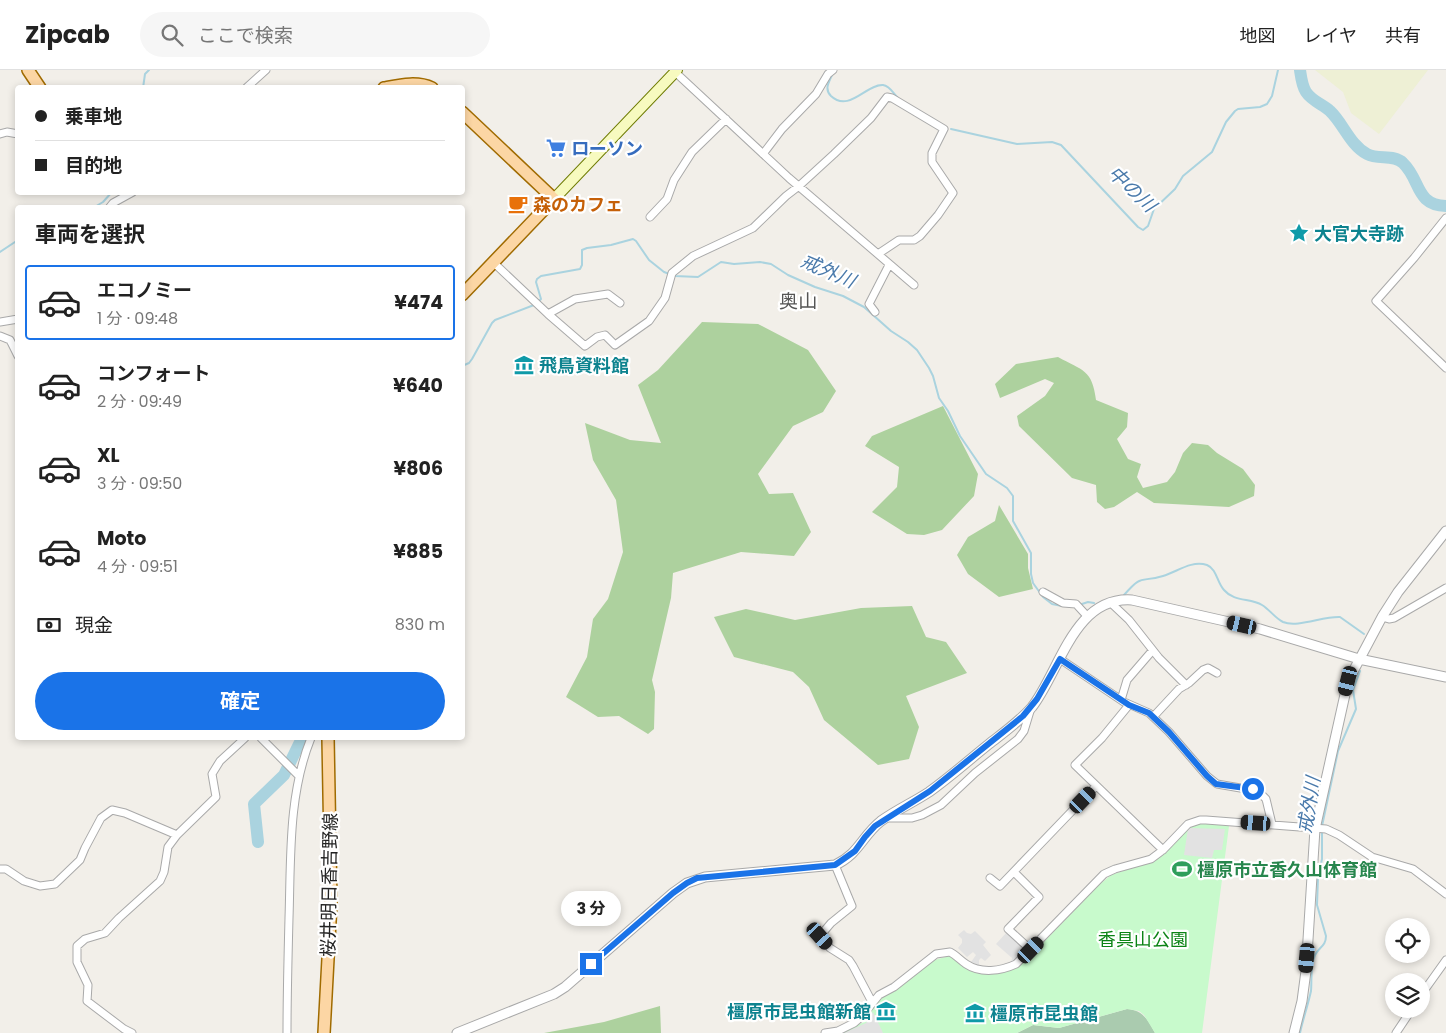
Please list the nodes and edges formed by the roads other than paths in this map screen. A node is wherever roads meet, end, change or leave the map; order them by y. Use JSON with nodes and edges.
{"nodes":[{"id":1,"x":28,"y":70,"type":"edge"},
{"id":2,"x":266,"y":70,"type":"edge"},
{"id":3,"x":675,"y":70,"type":"edge"},
{"id":4,"x":830,"y":72,"type":"edge"},
{"id":5,"x":38,"y":85,"type":"edge"},
{"id":6,"x":249,"y":85,"type":"edge"},
{"id":7,"x":401,"y":85,"type":"edge"},
{"id":8,"x":425,"y":85,"type":"edge"},
{"id":9,"x":465,"y":115,"type":"edge"},
{"id":10,"x":726,"y":120,"type":"junction"},
{"id":11,"x":15,"y":133,"type":"edge"},
{"id":12,"x":0,"y":134,"type":"edge"},
{"id":13,"x":763,"y":154,"type":"junction"},
{"id":14,"x":799,"y":186,"type":"junction"},
{"id":15,"x":126,"y":195,"type":"edge"},
{"id":16,"x":554,"y":199,"type":"junction"},
{"id":17,"x":111,"y":205,"type":"edge"},
{"id":18,"x":650,"y":217,"type":"dead end"},
{"id":19,"x":1446,"y":218,"type":"edge"},
{"id":20,"x":878,"y":254,"type":"junction"},
{"id":21,"x":494,"y":263,"type":"junction"},
{"id":22,"x":889,"y":265,"type":"junction"},
{"id":23,"x":914,"y":285,"type":"dead end"},
{"id":24,"x":465,"y":292,"type":"edge"},
{"id":25,"x":620,"y":303,"type":"dead end"},
{"id":26,"x":875,"y":312,"type":"dead end"},
{"id":27,"x":548,"y":314,"type":"junction"},
{"id":28,"x":15,"y":320,"type":"edge"},
{"id":29,"x":0,"y":322,"type":"edge"},
{"id":30,"x":0,"y":336,"type":"edge"},
{"id":31,"x":15,"y":350,"type":"edge"},
{"id":32,"x":1446,"y":368,"type":"edge"},
{"id":33,"x":1446,"y":531,"type":"edge"},
{"id":34,"x":1446,"y":588,"type":"edge"},
{"id":35,"x":1043,"y":592,"type":"dead end"},
{"id":36,"x":1111,"y":603,"type":"junction"},
{"id":37,"x":1087,"y":616,"type":"junction"},
{"id":38,"x":1382,"y":617,"type":"junction"},
{"id":39,"x":1152,"y":651,"type":"junction"},
{"id":40,"x":1060,"y":659,"type":"junction"},
{"id":41,"x":1359,"y":659,"type":"junction"},
{"id":42,"x":1217,"y":673,"type":"dead end"},
{"id":43,"x":1446,"y":677,"type":"edge"},
{"id":44,"x":1186,"y":685,"type":"junction"},
{"id":45,"x":1121,"y":700,"type":"junction"},
{"id":46,"x":1129,"y":705,"type":"junction"},
{"id":47,"x":1031,"y":707,"type":"junction"},
{"id":48,"x":1153,"y":717,"type":"junction"},
{"id":49,"x":243,"y":740,"type":"edge"},
{"id":50,"x":263,"y":740,"type":"edge"},
{"id":51,"x":310,"y":740,"type":"edge"},
{"id":52,"x":328,"y":740,"type":"edge"},
{"id":53,"x":299,"y":776,"type":"junction"},
{"id":54,"x":1096,"y":786,"type":"junction"},
{"id":55,"x":886,"y":818,"type":"junction"},
{"id":56,"x":1272,"y":824,"type":"junction"},
{"id":57,"x":1315,"y":829,"type":"junction"},
{"id":58,"x":177,"y":834,"type":"junction"},
{"id":59,"x":1163,"y":850,"type":"junction"},
{"id":60,"x":835,"y":865,"type":"junction"},
{"id":61,"x":0,"y":870,"type":"edge"},
{"id":62,"x":1014,"y":872,"type":"junction"},
{"id":63,"x":990,"y":878,"type":"dead end"},
{"id":64,"x":1446,"y":894,"type":"edge"},
{"id":65,"x":1031,"y":950,"type":"junction"},
{"id":66,"x":1446,"y":960,"type":"edge"},
{"id":67,"x":1430,"y":982,"type":"edge"},
{"id":68,"x":872,"y":1002,"type":"junction"},
{"id":69,"x":1406,"y":1018,"type":"edge"},
{"id":70,"x":132,"y":1033,"type":"edge"},
{"id":71,"x":287,"y":1033,"type":"edge"},
{"id":72,"x":324,"y":1033,"type":"edge"},
{"id":73,"x":457,"y":1033,"type":"edge"},
{"id":74,"x":825,"y":1033,"type":"edge"},
{"id":75,"x":1294,"y":1033,"type":"edge"},
{"id":76,"x":1396,"y":1033,"type":"edge"}],
"edges":[{"from":1,"to":5,"type":"main road"},
{"from":2,"to":6,"type":"street"},
{"from":3,"to":10,"type":"street"},
{"from":3,"to":16,"type":"main road"},
{"from":4,"to":13,"type":"street"},
{"from":7,"to":8,"type":"main road"},
{"from":9,"to":16,"type":"main road"},
{"from":10,"to":13,"type":"street"},
{"from":10,"to":18,"type":"street"},
{"from":11,"to":12,"type":"street"},
{"from":13,"to":14,"type":"street"},
{"from":14,"to":20,"type":"street"},
{"from":14,"to":20,"type":"street"},
{"from":14,"to":27,"type":"street"},
{"from":15,"to":17,"type":"street"},
{"from":16,"to":21,"type":"main road"},
{"from":19,"to":32,"type":"street"},
{"from":20,"to":22,"type":"street"},
{"from":21,"to":24,"type":"main road"},
{"from":21,"to":27,"type":"street"},
{"from":22,"to":23,"type":"street"},
{"from":22,"to":26,"type":"street"},
{"from":25,"to":27,"type":"street"},
{"from":28,"to":29,"type":"street"},
{"from":30,"to":31,"type":"street"},
{"from":33,"to":38,"type":"street"},
{"from":34,"to":38,"type":"street"},
{"from":35,"to":37,"type":"street"},
{"from":36,"to":37,"type":"street"},
{"from":36,"to":39,"type":"street"},
{"from":36,"to":41,"type":"street"},
{"from":37,"to":40,"type":"street"},
{"from":38,"to":41,"type":"street"},
{"from":39,"to":44,"type":"street"},
{"from":39,"to":45,"type":"street"},
{"from":40,"to":45,"type":"street"},
{"from":40,"to":47,"type":"street"},
{"from":41,"to":43,"type":"street"},
{"from":41,"to":57,"type":"street"},
{"from":42,"to":44,"type":"street"},
{"from":44,"to":48,"type":"street"},
{"from":45,"to":46,"type":"street"},
{"from":46,"to":48,"type":"street"},
{"from":46,"to":54,"type":"street"},
{"from":47,"to":55,"type":"street"},
{"from":47,"to":55,"type":"street"},
{"from":48,"to":56,"type":"street"},
{"from":49,"to":58,"type":"street"},
{"from":50,"to":53,"type":"street"},
{"from":51,"to":53,"type":"street"},
{"from":52,"to":72,"type":"main road","name":"桜井明日香吉野線"},
{"from":53,"to":71,"type":"street"},
{"from":54,"to":59,"type":"street"},
{"from":54,"to":62,"type":"street"},
{"from":55,"to":60,"type":"street"},
{"from":56,"to":57,"type":"street"},
{"from":56,"to":59,"type":"street"},
{"from":57,"to":64,"type":"street"},
{"from":57,"to":75,"type":"street"},
{"from":58,"to":61,"type":"street"},
{"from":58,"to":70,"type":"street"},
{"from":59,"to":65,"type":"street"},
{"from":60,"to":68,"type":"street"},
{"from":60,"to":73,"type":"street"},
{"from":62,"to":63,"type":"street"},
{"from":62,"to":65,"type":"street"},
{"from":65,"to":68,"type":"street"},
{"from":66,"to":67,"type":"street"},
{"from":68,"to":74,"type":"street"},
{"from":69,"to":76,"type":"street"}]}
